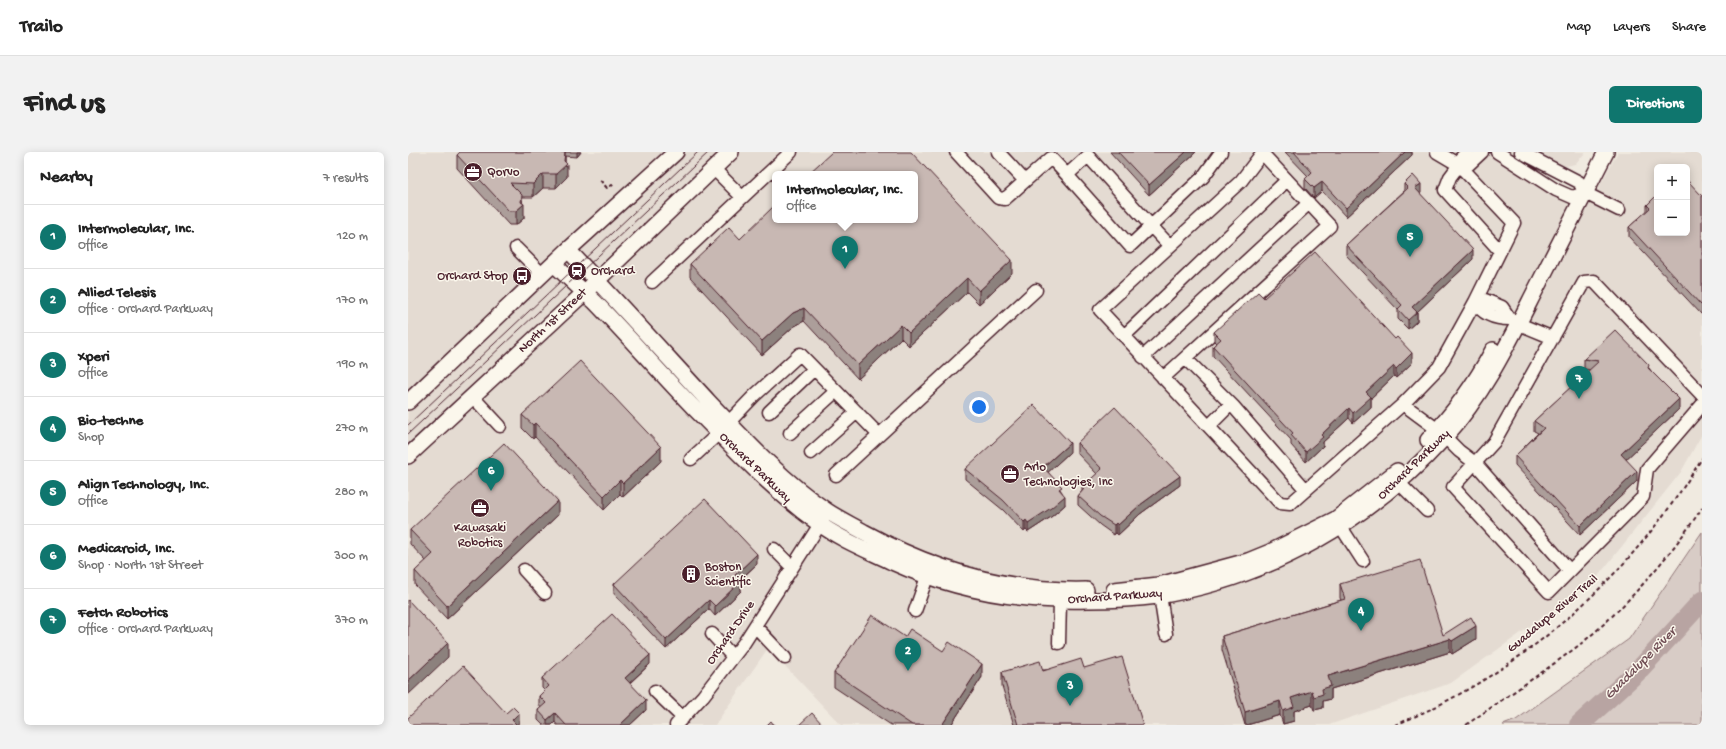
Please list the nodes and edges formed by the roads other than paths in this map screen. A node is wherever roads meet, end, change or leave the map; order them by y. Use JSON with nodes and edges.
{"nodes":[{"id":1,"x":676,"y":152,"type":"edge"},
{"id":2,"x":731,"y":152,"type":"edge"},
{"id":3,"x":791,"y":152,"type":"edge"},
{"id":4,"x":956,"y":152,"type":"edge"},
{"id":5,"x":998,"y":152,"type":"edge"},
{"id":6,"x":1221,"y":152,"type":"edge"},
{"id":7,"x":1262,"y":152,"type":"edge"},
{"id":8,"x":1437,"y":152,"type":"edge"},
{"id":9,"x":1467,"y":152,"type":"edge"},
{"id":10,"x":1482,"y":152,"type":"edge"},
{"id":11,"x":1497,"y":152,"type":"edge"},
{"id":12,"x":1521,"y":152,"type":"edge"},
{"id":13,"x":1595,"y":152,"type":"edge"},
{"id":14,"x":1606,"y":152,"type":"edge"},
{"id":15,"x":1459,"y":165,"type":"junction"},
{"id":16,"x":714,"y":169,"type":"junction"},
{"id":17,"x":1067,"y":175,"type":"junction"},
{"id":18,"x":1288,"y":180,"type":"junction"},
{"id":19,"x":1025,"y":181,"type":"junction"},
{"id":20,"x":1579,"y":191,"type":"junction"},
{"id":21,"x":742,"y":197,"type":"junction"},
{"id":22,"x":1309,"y":203,"type":"junction"},
{"id":23,"x":1619,"y":210,"type":"dead end"},
{"id":24,"x":1152,"y":226,"type":"junction"},
{"id":25,"x":1170,"y":246,"type":"junction"},
{"id":26,"x":516,"y":248,"type":"dead end"},
{"id":27,"x":568,"y":250,"type":"junction"},
{"id":28,"x":1499,"y":250,"type":"junction"},
{"id":29,"x":554,"y":264,"type":"junction"},
{"id":30,"x":542,"y":275,"type":"junction"},
{"id":31,"x":597,"y":281,"type":"junction"},
{"id":32,"x":652,"y":282,"type":"dead end"},
{"id":33,"x":1036,"y":290,"type":"dead end"},
{"id":34,"x":584,"y":293,"type":"junction"},
{"id":35,"x":1475,"y":302,"type":"junction"},
{"id":36,"x":1514,"y":321,"type":"junction"},
{"id":37,"x":1124,"y":336,"type":"junction"},
{"id":38,"x":1553,"y":338,"type":"junction"},
{"id":39,"x":1143,"y":357,"type":"junction"},
{"id":40,"x":1185,"y":358,"type":"junction"},
{"id":41,"x":669,"y":359,"type":"junction"},
{"id":42,"x":814,"y":369,"type":"junction"},
{"id":43,"x":657,"y":370,"type":"junction"},
{"id":44,"x":1163,"y":378,"type":"junction"},
{"id":45,"x":835,"y":392,"type":"junction"},
{"id":46,"x":1702,"y":395,"type":"edge"},
{"id":47,"x":472,"y":396,"type":"junction"},
{"id":48,"x":408,"y":402,"type":"edge"},
{"id":49,"x":1231,"y":404,"type":"junction"},
{"id":50,"x":1403,"y":404,"type":"junction"},
{"id":51,"x":1702,"y":405,"type":"edge"},
{"id":52,"x":769,"y":412,"type":"dead end"},
{"id":53,"x":857,"y":412,"type":"junction"},
{"id":54,"x":500,"y":426,"type":"dead end"},
{"id":55,"x":1209,"y":426,"type":"junction"},
{"id":56,"x":724,"y":428,"type":"junction"},
{"id":57,"x":790,"y":433,"type":"dead end"},
{"id":58,"x":1442,"y":433,"type":"junction"},
{"id":59,"x":879,"y":435,"type":"junction"},
{"id":60,"x":811,"y":453,"type":"dead end"},
{"id":61,"x":408,"y":456,"type":"edge"},
{"id":62,"x":691,"y":459,"type":"dead end"},
{"id":63,"x":1475,"y":463,"type":"junction"},
{"id":64,"x":836,"y":475,"type":"dead end"},
{"id":65,"x":1399,"y":483,"type":"junction"},
{"id":66,"x":1306,"y":490,"type":"junction"},
{"id":67,"x":1427,"y":511,"type":"dead end"},
{"id":68,"x":828,"y":512,"type":"junction"},
{"id":69,"x":1338,"y":523,"type":"junction"},
{"id":70,"x":821,"y":525,"type":"junction"},
{"id":71,"x":774,"y":549,"type":"dead end"},
{"id":72,"x":1362,"y":561,"type":"dead end"},
{"id":73,"x":792,"y":568,"type":"junction"},
{"id":74,"x":524,"y":570,"type":"dead end"},
{"id":75,"x":929,"y":570,"type":"junction"},
{"id":76,"x":1570,"y":571,"type":"junction"},
{"id":77,"x":1159,"y":590,"type":"junction"},
{"id":78,"x":545,"y":593,"type":"dead end"},
{"id":79,"x":1064,"y":596,"type":"junction"},
{"id":80,"x":915,"y":611,"type":"dead end"},
{"id":81,"x":755,"y":626,"type":"junction"},
{"id":82,"x":712,"y":634,"type":"dead end"},
{"id":83,"x":1166,"y":634,"type":"dead end"},
{"id":84,"x":1059,"y":643,"type":"dead end"},
{"id":85,"x":733,"y":657,"type":"junction"},
{"id":86,"x":785,"y":658,"type":"dead end"},
{"id":87,"x":655,"y":691,"type":"dead end"},
{"id":88,"x":681,"y":722,"type":"edge"}],
"edges":[{"from":1,"to":27,"type":"main road"},
{"from":2,"to":16,"type":"main road","name":"North 1st Street"},
{"from":3,"to":21,"type":"street"},
{"from":4,"to":19,"type":"street"},
{"from":5,"to":19,"type":"street"},
{"from":6,"to":24,"type":"street"},
{"from":7,"to":18,"type":"street"},
{"from":7,"to":25,"type":"street"},
{"from":8,"to":15,"type":"street"},
{"from":9,"to":15,"type":"street"},
{"from":10,"to":15,"type":"street"},
{"from":11,"to":20,"type":"street"},
{"from":12,"to":20,"type":"street"},
{"from":13,"to":20,"type":"main road","name":"Orchard Parkway"},
{"from":14,"to":20,"type":"main road","name":"Orchard Parkway"},
{"from":15,"to":28,"type":"street"},
{"from":15,"to":28,"type":"street"},
{"from":16,"to":21,"type":"street"},
{"from":16,"to":31,"type":"main road","name":"North 1st Street"},
{"from":17,"to":19,"type":"street"},
{"from":17,"to":24,"type":"street"},
{"from":17,"to":24,"type":"street"},
{"from":18,"to":22,"type":"street"},
{"from":18,"to":37,"type":"street"},
{"from":20,"to":23,"type":"street"},
{"from":20,"to":36,"type":"main road","name":"Orchard Parkway"},
{"from":21,"to":32,"type":"street"},
{"from":22,"to":39,"type":"street"},
{"from":22,"to":40,"type":"street"},
{"from":24,"to":25,"type":"street"},
{"from":25,"to":37,"type":"street"},
{"from":26,"to":30,"type":"street"},
{"from":27,"to":29,"type":"main road"},
{"from":27,"to":31,"type":"main road","name":"Orchard Parkway"},
{"from":28,"to":35,"type":"street"},
{"from":29,"to":30,"type":"main road"},
{"from":29,"to":34,"type":"main road","name":"Orchard Parkway"},
{"from":30,"to":48,"type":"main road"},
{"from":31,"to":34,"type":"main road","name":"North 1st Street"},
{"from":31,"to":41,"type":"main road","name":"Orchard Parkway"},
{"from":33,"to":59,"type":"street"},
{"from":34,"to":43,"type":"main road","name":"Orchard Parkway"},
{"from":34,"to":47,"type":"main road","name":"North 1st Street"},
{"from":35,"to":36,"type":"street"},
{"from":35,"to":50,"type":"street"},
{"from":36,"to":38,"type":"street"},
{"from":36,"to":58,"type":"main road","name":"Orchard Parkway"},
{"from":37,"to":39,"type":"street"},
{"from":38,"to":46,"type":"street"},
{"from":38,"to":63,"type":"street"},
{"from":39,"to":44,"type":"street"},
{"from":40,"to":44,"type":"street"},
{"from":40,"to":49,"type":"street"},
{"from":41,"to":43,"type":"main road"},
{"from":41,"to":56,"type":"main road","name":"Orchard Parkway"},
{"from":42,"to":45,"type":"street"},
{"from":42,"to":52,"type":"street"},
{"from":42,"to":56,"type":"street"},
{"from":43,"to":56,"type":"main road","name":"Orchard Parkway"},
{"from":44,"to":55,"type":"street"},
{"from":45,"to":53,"type":"street"},
{"from":45,"to":57,"type":"street"},
{"from":47,"to":54,"type":"street"},
{"from":47,"to":61,"type":"main road","name":"North 1st Street"},
{"from":49,"to":55,"type":"street"},
{"from":49,"to":66,"type":"street"},
{"from":50,"to":58,"type":"street"},
{"from":50,"to":66,"type":"street"},
{"from":51,"to":76,"type":"street"},
{"from":53,"to":59,"type":"street"},
{"from":53,"to":60,"type":"street"},
{"from":55,"to":66,"type":"street"},
{"from":56,"to":62,"type":"street"},
{"from":56,"to":68,"type":"main road","name":"Orchard Parkway"},
{"from":56,"to":70,"type":"main road","name":"Orchard Parkway"},
{"from":58,"to":63,"type":"street"},
{"from":58,"to":65,"type":"main road","name":"Orchard Parkway"},
{"from":58,"to":69,"type":"main road","name":"Orchard Parkway"},
{"from":59,"to":64,"type":"street"},
{"from":63,"to":76,"type":"street"},
{"from":63,"to":76,"type":"street"},
{"from":65,"to":67,"type":"street"},
{"from":65,"to":69,"type":"main road","name":"Orchard Parkway"},
{"from":68,"to":70,"type":"street","name":"Orchard Drive"},
{"from":68,"to":75,"type":"main road","name":"Orchard Parkway"},
{"from":69,"to":72,"type":"street"},
{"from":69,"to":77,"type":"main road","name":"Orchard Parkway"},
{"from":70,"to":73,"type":"street","name":"Orchard Drive"},
{"from":70,"to":75,"type":"main road","name":"Orchard Parkway"},
{"from":71,"to":73,"type":"street"},
{"from":73,"to":81,"type":"street","name":"Orchard Drive"},
{"from":74,"to":78,"type":"street"},
{"from":75,"to":79,"type":"main road","name":"Orchard Parkway"},
{"from":75,"to":80,"type":"street"},
{"from":77,"to":79,"type":"main road","name":"Orchard Parkway"},
{"from":77,"to":83,"type":"street"},
{"from":79,"to":84,"type":"street"},
{"from":81,"to":85,"type":"street","name":"Orchard Drive"},
{"from":81,"to":86,"type":"street"},
{"from":82,"to":85,"type":"street"},
{"from":85,"to":88,"type":"street","name":"Orchard Drive"},
{"from":87,"to":88,"type":"street"}]}
